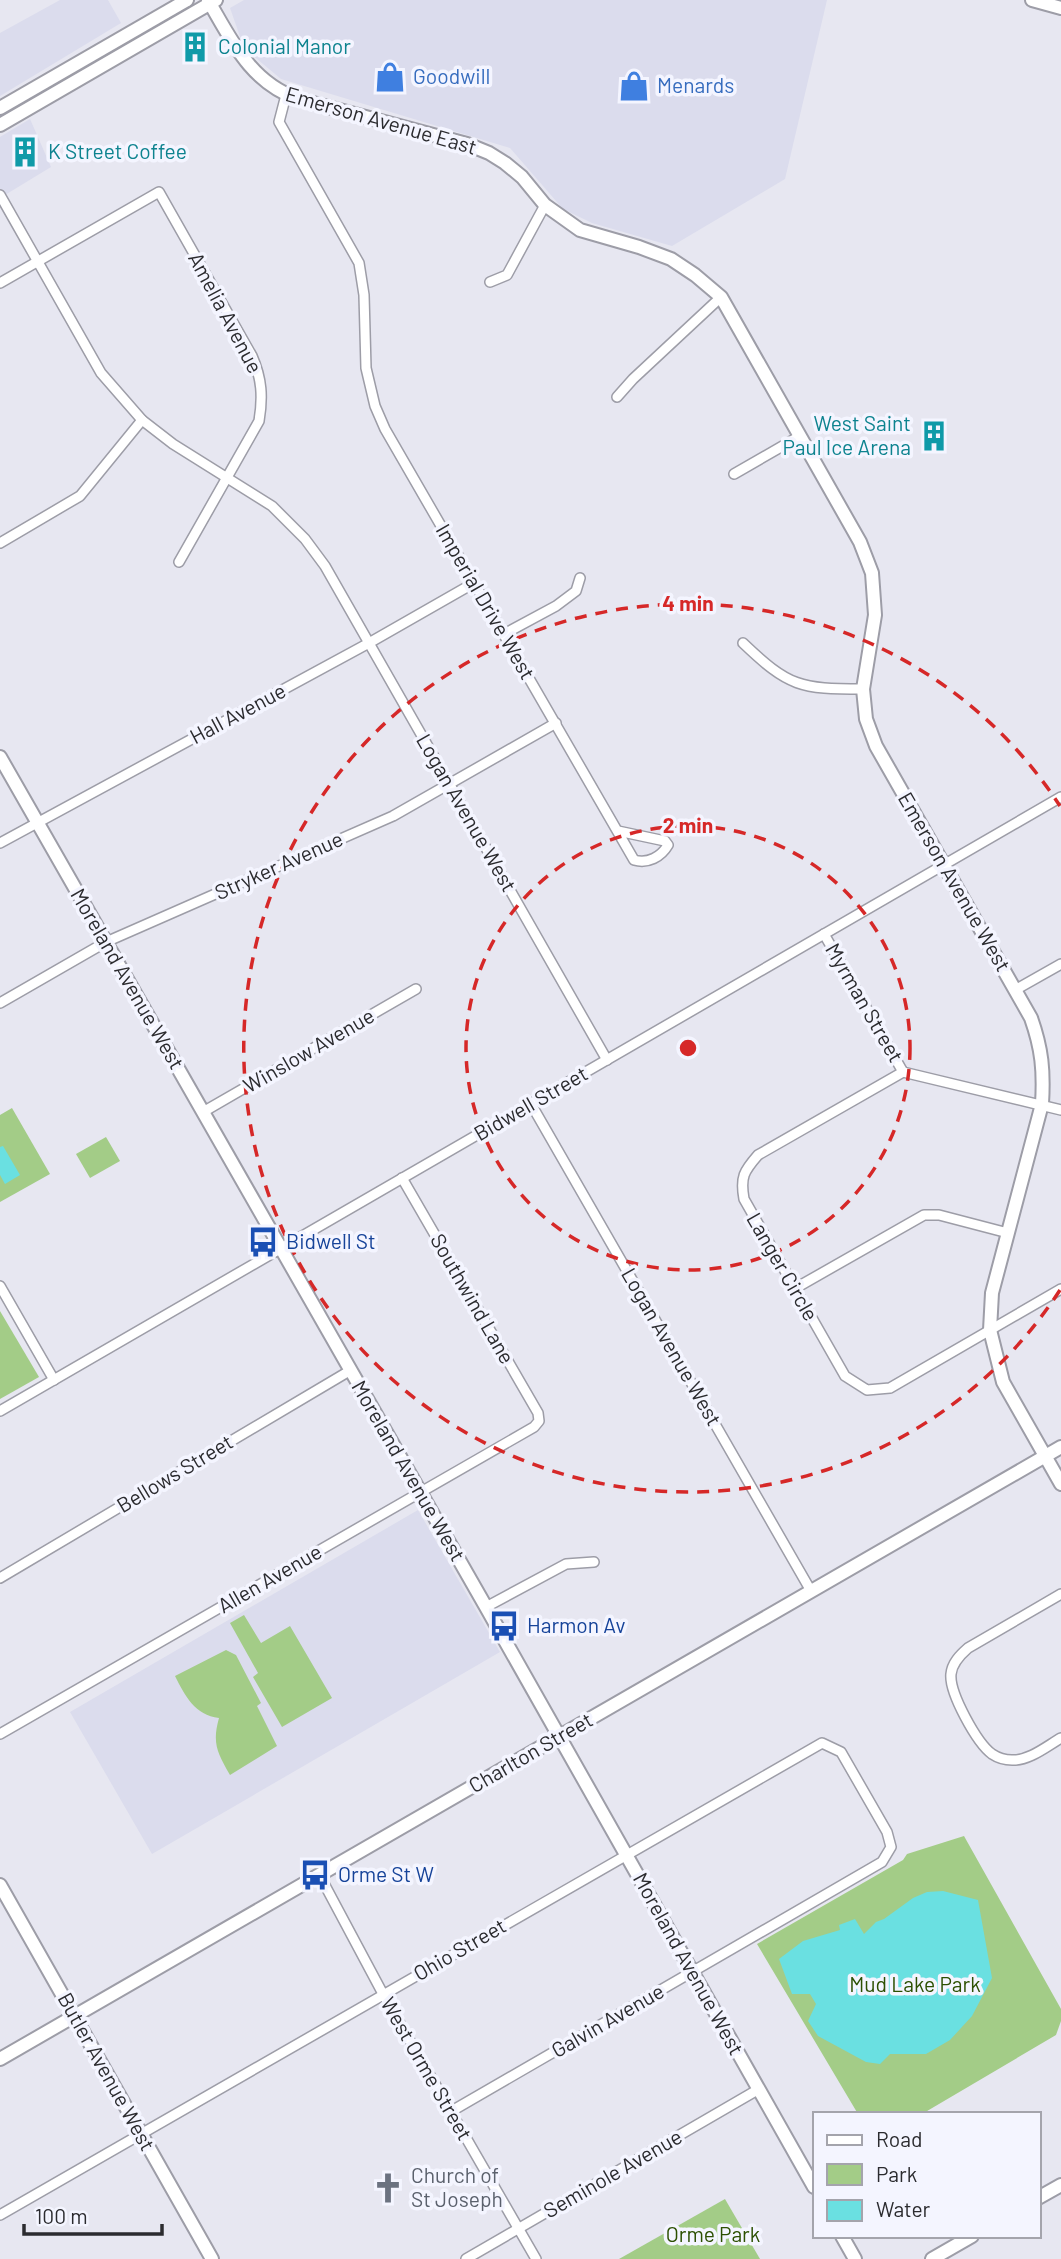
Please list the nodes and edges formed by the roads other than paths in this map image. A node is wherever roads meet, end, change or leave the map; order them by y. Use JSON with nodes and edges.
{"nodes":[{"id":1,"x":187,"y":0,"type":"edge"},
{"id":2,"x":1032,"y":0,"type":"edge"},
{"id":3,"x":212,"y":1,"type":"edge"},
{"id":4,"x":1061,"y":8,"type":"edge"},
{"id":5,"x":286,"y":95,"type":"junction"},
{"id":6,"x":0,"y":108,"type":"edge"},
{"id":7,"x":0,"y":125,"type":"edge"},
{"id":8,"x":0,"y":195,"type":"edge"},
{"id":9,"x":545,"y":205,"type":"junction"},
{"id":10,"x":38,"y":261,"type":"junction"},
{"id":11,"x":490,"y":282,"type":"dead end"},
{"id":12,"x":0,"y":283,"type":"edge"},
{"id":13,"x":721,"y":297,"type":"junction"},
{"id":14,"x":617,"y":397,"type":"dead end"},
{"id":15,"x":142,"y":421,"type":"junction"},
{"id":16,"x":800,"y":436,"type":"junction"},
{"id":17,"x":734,"y":474,"type":"dead end"},
{"id":18,"x":228,"y":477,"type":"junction"},
{"id":19,"x":0,"y":543,"type":"edge"},
{"id":20,"x":179,"y":562,"type":"dead end"},
{"id":21,"x":580,"y":578,"type":"dead end"},
{"id":22,"x":474,"y":583,"type":"junction"},
{"id":23,"x":504,"y":634,"type":"junction"},
{"id":24,"x":369,"y":643,"type":"junction"},
{"id":25,"x":743,"y":643,"type":"dead end"},
{"id":26,"x":863,"y":689,"type":"junction"},
{"id":27,"x":555,"y":723,"type":"junction"},
{"id":28,"x":0,"y":757,"type":"edge"},
{"id":29,"x":449,"y":784,"type":"junction"},
{"id":30,"x":1061,"y":797,"type":"edge"},
{"id":31,"x":37,"y":822,"type":"junction"},
{"id":32,"x":618,"y":831,"type":"junction"},
{"id":33,"x":0,"y":843,"type":"edge"},
{"id":34,"x":943,"y":865,"type":"junction"},
{"id":35,"x":824,"y":934,"type":"junction"},
{"id":36,"x":106,"y":942,"type":"junction"},
{"id":37,"x":1061,"y":964,"type":"edge"},
{"id":38,"x":416,"y":989,"type":"dead end"},
{"id":39,"x":1016,"y":990,"type":"junction"},
{"id":40,"x":0,"y":1003,"type":"edge"},
{"id":41,"x":607,"y":1060,"type":"junction"},
{"id":42,"x":903,"y":1072,"type":"junction"},
{"id":43,"x":531,"y":1104,"type":"junction"},
{"id":44,"x":1042,"y":1104,"type":"junction"},
{"id":45,"x":1061,"y":1110,"type":"edge"},
{"id":46,"x":203,"y":1112,"type":"junction"},
{"id":47,"x":402,"y":1178,"type":"junction"},
{"id":48,"x":1008,"y":1233,"type":"junction"},
{"id":49,"x":281,"y":1248,"type":"junction"},
{"id":50,"x":0,"y":1286,"type":"edge"},
{"id":51,"x":794,"y":1289,"type":"junction"},
{"id":52,"x":1061,"y":1289,"type":"edge"},
{"id":53,"x":990,"y":1330,"type":"junction"},
{"id":54,"x":351,"y":1370,"type":"junction"},
{"id":55,"x":54,"y":1380,"type":"junction"},
{"id":56,"x":0,"y":1411,"type":"edge"},
{"id":57,"x":539,"y":1421,"type":"joint"},
{"id":58,"x":1061,"y":1447,"type":"edge"},
{"id":59,"x":1045,"y":1456,"type":"junction"},
{"id":60,"x":1061,"y":1484,"type":"edge"},
{"id":61,"x":421,"y":1492,"type":"junction"},
{"id":62,"x":594,"y":1562,"type":"dead end"},
{"id":63,"x":0,"y":1578,"type":"edge"},
{"id":64,"x":811,"y":1591,"type":"junction"},
{"id":65,"x":1061,"y":1594,"type":"edge"},
{"id":66,"x":486,"y":1607,"type":"junction"},
{"id":67,"x":0,"y":1734,"type":"edge"},
{"id":68,"x":559,"y":1736,"type":"junction"},
{"id":69,"x":1061,"y":1738,"type":"edge"},
{"id":70,"x":887,"y":1832,"type":"joint"},
{"id":71,"x":626,"y":1854,"type":"junction"},
{"id":72,"x":320,"y":1876,"type":"junction"},
{"id":73,"x":0,"y":1885,"type":"edge"},
{"id":74,"x":5,"y":1905,"type":"edge"},
{"id":75,"x":692,"y":1972,"type":"junction"},
{"id":76,"x":383,"y":1994,"type":"junction"},
{"id":77,"x":74,"y":2016,"type":"junction"},
{"id":78,"x":0,"y":2059,"type":"edge"},
{"id":79,"x":759,"y":2090,"type":"junction"},
{"id":80,"x":450,"y":2112,"type":"junction"},
{"id":81,"x":140,"y":2134,"type":"junction"},
{"id":82,"x":813,"y":2185,"type":"edge"},
{"id":83,"x":1061,"y":2185,"type":"edge"},
{"id":84,"x":1040,"y":2197,"type":"edge"},
{"id":85,"x":0,"y":2214,"type":"edge"},
{"id":86,"x":519,"y":2229,"type":"junction"},
{"id":87,"x":843,"y":2238,"type":"edge"},
{"id":88,"x":969,"y":2238,"type":"edge"},
{"id":89,"x":212,"y":2259,"type":"edge"},
{"id":90,"x":466,"y":2259,"type":"edge"},
{"id":91,"x":536,"y":2259,"type":"edge"},
{"id":92,"x":855,"y":2259,"type":"edge"},
{"id":93,"x":932,"y":2259,"type":"edge"}],
"edges":[{"from":1,"to":6,"type":"street"},
{"from":2,"to":4,"type":"street"},
{"from":3,"to":5,"type":"street","name":"Emerson Avenue East"},
{"from":3,"to":7,"type":"street"},
{"from":5,"to":9,"type":"street","name":"Emerson Avenue East"},
{"from":5,"to":22,"type":"street","name":"Imperial Drive West"},
{"from":8,"to":10,"type":"street","name":"Logan Avenue West"},
{"from":9,"to":11,"type":"street"},
{"from":9,"to":13,"type":"street","name":"Emerson Avenue East"},
{"from":10,"to":12,"type":"street"},
{"from":10,"to":15,"type":"street","name":"Logan Avenue West"},
{"from":10,"to":18,"type":"street","name":"Amelia Avenue"},
{"from":13,"to":14,"type":"street"},
{"from":13,"to":16,"type":"street","name":"Emerson Avenue West"},
{"from":15,"to":18,"type":"street","name":"Logan Avenue West"},
{"from":15,"to":19,"type":"street"},
{"from":16,"to":17,"type":"street"},
{"from":16,"to":26,"type":"street","name":"Emerson Avenue West"},
{"from":18,"to":20,"type":"street","name":"Amelia Avenue"},
{"from":18,"to":24,"type":"street","name":"Logan Avenue West"},
{"from":21,"to":23,"type":"street"},
{"from":22,"to":23,"type":"street","name":"Imperial Drive West"},
{"from":22,"to":24,"type":"street","name":"Hall Avenue"},
{"from":23,"to":27,"type":"street","name":"Imperial Drive West"},
{"from":24,"to":29,"type":"street","name":"Logan Avenue West"},
{"from":24,"to":31,"type":"street","name":"Hall Avenue"},
{"from":25,"to":26,"type":"street"},
{"from":26,"to":34,"type":"street","name":"Emerson Avenue West"},
{"from":27,"to":29,"type":"street","name":"Stryker Avenue"},
{"from":27,"to":32,"type":"street","name":"Imperial Drive West"},
{"from":28,"to":31,"type":"street","name":"Moreland Avenue West"},
{"from":29,"to":36,"type":"street","name":"Stryker Avenue"},
{"from":29,"to":41,"type":"street","name":"Logan Avenue West"},
{"from":30,"to":34,"type":"street","name":"Bidwell Street"},
{"from":31,"to":33,"type":"street","name":"Hall Avenue"},
{"from":31,"to":36,"type":"street","name":"Moreland Avenue West"},
{"from":32,"to":32,"type":"street","name":"Imperial Drive West"},
{"from":34,"to":35,"type":"street","name":"Bidwell Street"},
{"from":34,"to":39,"type":"street","name":"Emerson Avenue West"},
{"from":35,"to":41,"type":"street","name":"Bidwell Street"},
{"from":35,"to":42,"type":"street","name":"Myrman Street"},
{"from":36,"to":40,"type":"street","name":"Stryker Avenue"},
{"from":36,"to":46,"type":"street","name":"Moreland Avenue West"},
{"from":37,"to":39,"type":"street"},
{"from":38,"to":46,"type":"street","name":"Winslow Avenue"},
{"from":39,"to":44,"type":"street","name":"Emerson Avenue West"},
{"from":41,"to":43,"type":"street","name":"Bidwell Street"},
{"from":42,"to":44,"type":"street"},
{"from":42,"to":51,"type":"street","name":"Langer Circle"},
{"from":43,"to":47,"type":"street","name":"Bidwell Street"},
{"from":43,"to":64,"type":"street","name":"Logan Avenue West"},
{"from":44,"to":45,"type":"street"},
{"from":44,"to":48,"type":"street","name":"Emerson Avenue West"},
{"from":46,"to":49,"type":"street","name":"Moreland Avenue West"},
{"from":47,"to":49,"type":"street","name":"Bidwell Street"},
{"from":47,"to":57,"type":"street","name":"Southwind Lane"},
{"from":48,"to":51,"type":"street"},
{"from":48,"to":53,"type":"street","name":"Emerson Avenue West"},
{"from":49,"to":54,"type":"street","name":"Moreland Avenue West"},
{"from":49,"to":55,"type":"street","name":"Bidwell Street"},
{"from":50,"to":55,"type":"street"},
{"from":51,"to":53,"type":"street","name":"Langer Circle"},
{"from":52,"to":53,"type":"street","name":"Langer Circle"},
{"from":53,"to":59,"type":"street","name":"Emerson Avenue West"},
{"from":54,"to":61,"type":"street","name":"Moreland Avenue West"},
{"from":54,"to":63,"type":"street","name":"Bellows Street"},
{"from":55,"to":56,"type":"street","name":"Bidwell Street"},
{"from":57,"to":61,"type":"street","name":"Allen Avenue"},
{"from":58,"to":59,"type":"street","name":"Charlton Street"},
{"from":59,"to":60,"type":"street","name":"Emerson Avenue West"},
{"from":59,"to":64,"type":"street","name":"Charlton Street"},
{"from":61,"to":66,"type":"street","name":"Moreland Avenue West"},
{"from":61,"to":67,"type":"street","name":"Allen Avenue"},
{"from":62,"to":66,"type":"street"},
{"from":64,"to":68,"type":"street","name":"Charlton Street"},
{"from":65,"to":69,"type":"street"},
{"from":66,"to":68,"type":"street","name":"Moreland Avenue West"},
{"from":68,"to":71,"type":"street","name":"Moreland Avenue West"},
{"from":68,"to":72,"type":"street","name":"Charlton Street"},
{"from":70,"to":71,"type":"street","name":"Ohio Street"},
{"from":70,"to":75,"type":"street","name":"Galvin Avenue"},
{"from":71,"to":75,"type":"street","name":"Moreland Avenue West"},
{"from":71,"to":76,"type":"street","name":"Ohio Street"},
{"from":72,"to":76,"type":"street","name":"West Orme Street"},
{"from":72,"to":77,"type":"street","name":"Charlton Street"},
{"from":73,"to":74,"type":"street","name":"Butler Avenue West"},
{"from":74,"to":77,"type":"street","name":"Butler Avenue West"},
{"from":75,"to":79,"type":"street","name":"Moreland Avenue West"},
{"from":75,"to":80,"type":"street","name":"Galvin Avenue"},
{"from":76,"to":80,"type":"street","name":"West Orme Street"},
{"from":76,"to":81,"type":"street","name":"Ohio Street"},
{"from":77,"to":78,"type":"street","name":"Charlton Street"},
{"from":77,"to":81,"type":"street","name":"Butler Avenue West"},
{"from":79,"to":82,"type":"street","name":"Moreland Avenue West"},
{"from":79,"to":86,"type":"street","name":"Seminole Avenue"},
{"from":80,"to":86,"type":"street","name":"West Orme Street"},
{"from":81,"to":85,"type":"street","name":"Ohio Street"},
{"from":81,"to":89,"type":"street","name":"Butler Avenue West"},
{"from":83,"to":84,"type":"street"},
{"from":86,"to":90,"type":"street","name":"Seminole Avenue"},
{"from":86,"to":91,"type":"street","name":"West Orme Street"},
{"from":87,"to":92,"type":"street"},
{"from":88,"to":93,"type":"street"}]}
